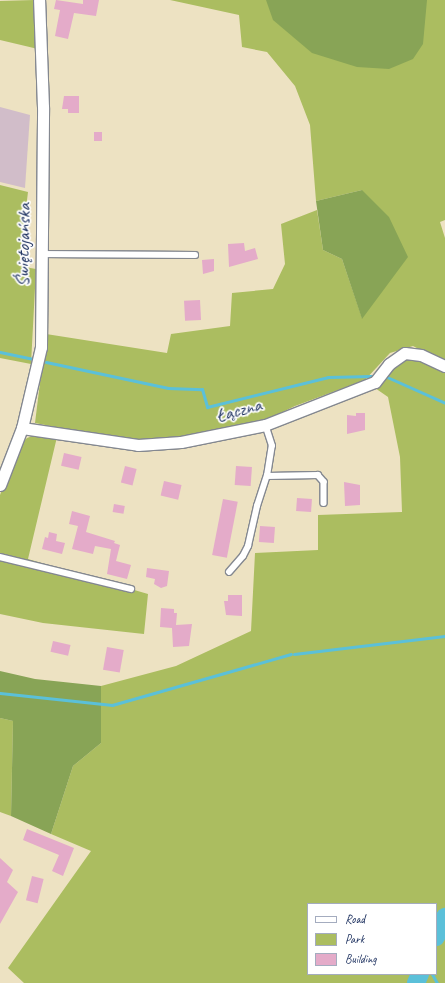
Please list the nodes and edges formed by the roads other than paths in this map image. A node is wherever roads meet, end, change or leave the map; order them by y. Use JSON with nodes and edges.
{"nodes":[{"id":1,"x":38,"y":0,"type":"edge"},
{"id":2,"x":41,"y":254,"type":"junction"},
{"id":3,"x":195,"y":255,"type":"dead end"},
{"id":4,"x":445,"y":366,"type":"edge"},
{"id":5,"x":265,"y":425,"type":"junction"},
{"id":6,"x":22,"y":428,"type":"junction"},
{"id":7,"x":267,"y":476,"type":"junction"},
{"id":8,"x":0,"y":485,"type":"edge"},
{"id":9,"x":324,"y":503,"type":"dead end"},
{"id":10,"x":0,"y":557,"type":"edge"},
{"id":11,"x":229,"y":572,"type":"dead end"},
{"id":12,"x":131,"y":589,"type":"dead end"}],
"edges":[{"from":1,"to":2,"type":"street","name":"Świętojańska"},
{"from":2,"to":3,"type":"lane"},
{"from":2,"to":6,"type":"street","name":"Świętojańska"},
{"from":4,"to":5,"type":"street","name":"Łączna"},
{"from":5,"to":6,"type":"street","name":"Łączna"},
{"from":5,"to":7,"type":"lane"},
{"from":6,"to":8,"type":"street","name":"Świętojańska"},
{"from":7,"to":9,"type":"lane"},
{"from":7,"to":11,"type":"lane"},
{"from":10,"to":12,"type":"lane"}]}
